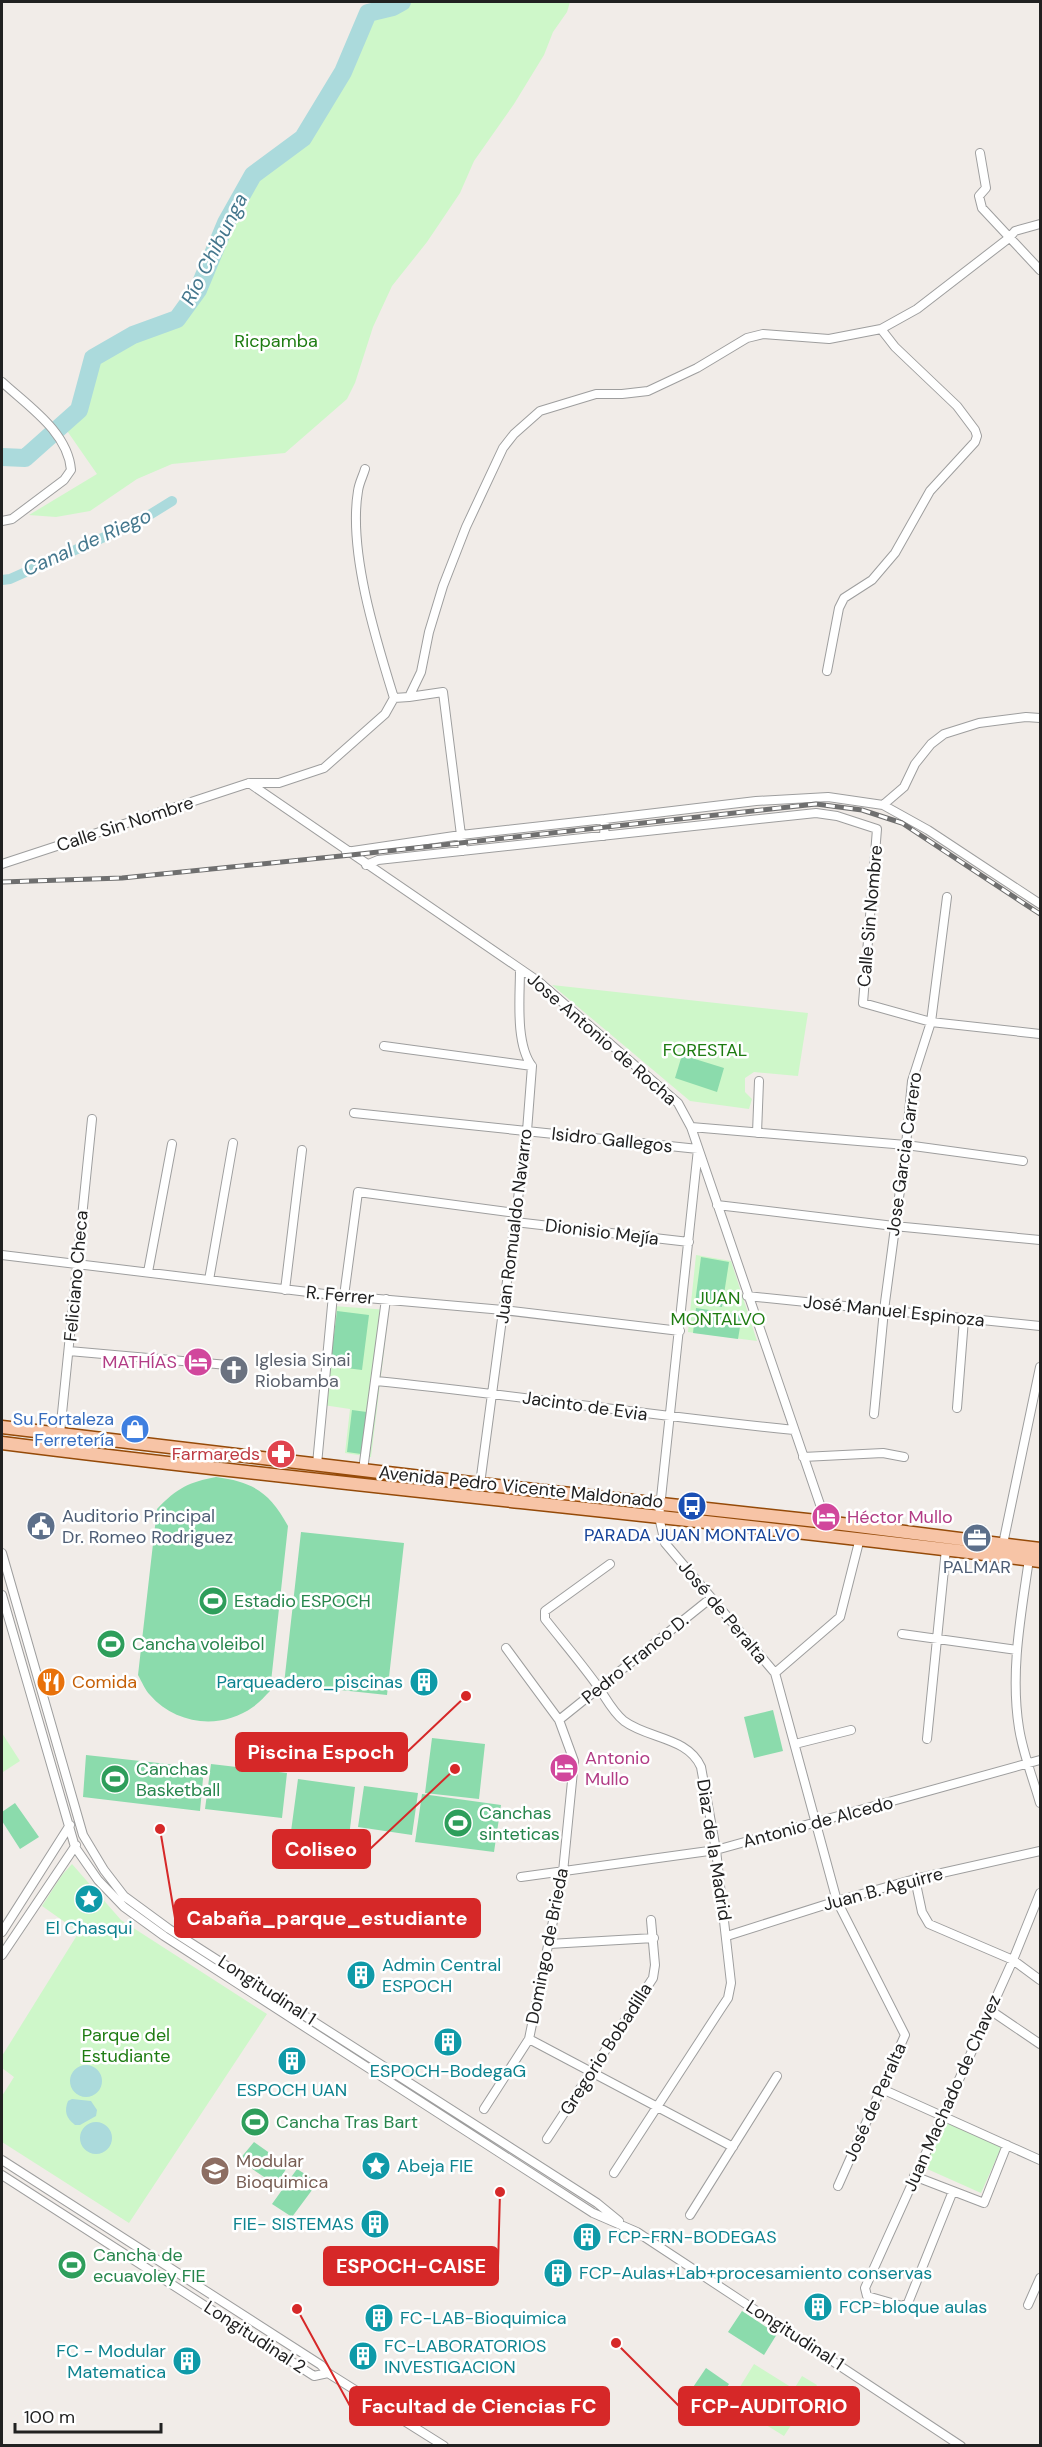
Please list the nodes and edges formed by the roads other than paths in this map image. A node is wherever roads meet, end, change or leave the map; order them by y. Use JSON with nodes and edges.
{"nodes":[{"id":1,"x":980,"y":153,"type":"dead end"},
{"id":2,"x":1041,"y":224,"type":"edge"},
{"id":3,"x":1009,"y":238,"type":"junction"},
{"id":4,"x":1041,"y":270,"type":"edge"},
{"id":5,"x":881,"y":329,"type":"junction"},
{"id":6,"x":2,"y":382,"type":"edge"},
{"id":7,"x":365,"y":469,"type":"dead end"},
{"id":8,"x":2,"y":521,"type":"edge"},
{"id":9,"x":827,"y":671,"type":"dead end"},
{"id":10,"x":409,"y":697,"type":"junction"},
{"id":11,"x":394,"y":698,"type":"junction"},
{"id":12,"x":1041,"y":718,"type":"edge"},
{"id":13,"x":249,"y":783,"type":"junction"},
{"id":14,"x":883,"y":805,"type":"junction"},
{"id":15,"x":605,"y":819,"type":"junction"},
{"id":16,"x":461,"y":835,"type":"junction"},
{"id":17,"x":604,"y":836,"type":"junction"},
{"id":18,"x":463,"y":851,"type":"junction"},
{"id":19,"x":346,"y":852,"type":"junction"},
{"id":20,"x":2,"y":864,"type":"edge"},
{"id":21,"x":366,"y":865,"type":"junction"},
{"id":22,"x":947,"y":897,"type":"dead end"},
{"id":23,"x":1041,"y":904,"type":"edge"},
{"id":24,"x":520,"y":969,"type":"junction"},
{"id":25,"x":931,"y":1022,"type":"junction"},
{"id":26,"x":1041,"y":1034,"type":"edge"},
{"id":27,"x":384,"y":1046,"type":"dead end"},
{"id":28,"x":532,"y":1066,"type":"junction"},
{"id":29,"x":759,"y":1081,"type":"dead end"},
{"id":30,"x":354,"y":1113,"type":"dead end"},
{"id":31,"x":92,"y":1119,"type":"dead end"},
{"id":32,"x":691,"y":1127,"type":"junction"},
{"id":33,"x":527,"y":1131,"type":"junction"},
{"id":34,"x":757,"y":1133,"type":"junction"},
{"id":35,"x":232,"y":1143,"type":"dead end"},
{"id":36,"x":172,"y":1144,"type":"dead end"},
{"id":37,"x":906,"y":1145,"type":"junction"},
{"id":38,"x":698,"y":1149,"type":"junction"},
{"id":39,"x":302,"y":1150,"type":"dead end"},
{"id":40,"x":1023,"y":1161,"type":"dead end"},
{"id":41,"x":717,"y":1205,"type":"junction"},
{"id":42,"x":516,"y":1213,"type":"junction"},
{"id":43,"x":515,"y":1222,"type":"junction"},
{"id":44,"x":894,"y":1226,"type":"junction"},
{"id":45,"x":1041,"y":1240,"type":"edge"},
{"id":46,"x":689,"y":1242,"type":"junction"},
{"id":47,"x":2,"y":1255,"type":"edge"},
{"id":48,"x":77,"y":1264,"type":"junction"},
{"id":49,"x":148,"y":1272,"type":"junction"},
{"id":50,"x":209,"y":1280,"type":"junction"},
{"id":51,"x":285,"y":1290,"type":"junction"},
{"id":52,"x":333,"y":1295,"type":"junction"},
{"id":53,"x":344,"y":1296,"type":"junction"},
{"id":54,"x":747,"y":1296,"type":"junction"},
{"id":55,"x":386,"y":1299,"type":"junction"},
{"id":56,"x":503,"y":1310,"type":"junction"},
{"id":57,"x":884,"y":1310,"type":"junction"},
{"id":58,"x":964,"y":1318,"type":"junction"},
{"id":59,"x":1041,"y":1326,"type":"edge"},
{"id":60,"x":680,"y":1331,"type":"junction"},
{"id":61,"x":69,"y":1350,"type":"junction"},
{"id":62,"x":239,"y":1366,"type":"dead end"},
{"id":63,"x":1041,"y":1367,"type":"edge"},
{"id":64,"x":376,"y":1381,"type":"junction"},
{"id":65,"x":492,"y":1393,"type":"junction"},
{"id":66,"x":957,"y":1408,"type":"dead end"},
{"id":67,"x":874,"y":1414,"type":"dead end"},
{"id":68,"x":1031,"y":1415,"type":"junction"},
{"id":69,"x":669,"y":1417,"type":"junction"},
{"id":70,"x":1041,"y":1417,"type":"edge"},
{"id":71,"x":2,"y":1427,"type":"edge"},
{"id":72,"x":794,"y":1430,"type":"junction"},
{"id":73,"x":60,"y":1433,"type":"junction"},
{"id":74,"x":2,"y":1443,"type":"edge"},
{"id":75,"x":803,"y":1457,"type":"junction"},
{"id":76,"x":904,"y":1457,"type":"dead end"},
{"id":77,"x":317,"y":1464,"type":"junction"},
{"id":78,"x":363,"y":1470,"type":"junction"},
{"id":79,"x":480,"y":1484,"type":"junction"},
{"id":80,"x":659,"y":1502,"type":"junction"},
{"id":81,"x":659,"y":1517,"type":"junction"},
{"id":82,"x":826,"y":1522,"type":"junction"},
{"id":83,"x":860,"y":1538,"type":"junction"},
{"id":84,"x":1003,"y":1544,"type":"junction"},
{"id":85,"x":1041,"y":1548,"type":"edge"},
{"id":86,"x":946,"y":1549,"type":"junction"},
{"id":87,"x":2,"y":1553,"type":"edge"},
{"id":88,"x":1035,"y":1560,"type":"edge"},
{"id":89,"x":610,"y":1564,"type":"dead end"},
{"id":90,"x":2,"y":1595,"type":"edge"},
{"id":91,"x":711,"y":1598,"type":"junction"},
{"id":92,"x":902,"y":1634,"type":"dead end"},
{"id":93,"x":937,"y":1639,"type":"junction"},
{"id":94,"x":506,"y":1648,"type":"dead end"},
{"id":95,"x":1017,"y":1650,"type":"junction"},
{"id":96,"x":775,"y":1673,"type":"junction"},
{"id":97,"x":599,"y":1688,"type":"junction"},
{"id":98,"x":559,"y":1720,"type":"junction"},
{"id":99,"x":851,"y":1730,"type":"dead end"},
{"id":100,"x":927,"y":1739,"type":"dead end"},
{"id":101,"x":795,"y":1744,"type":"junction"},
{"id":102,"x":1041,"y":1760,"type":"edge"},
{"id":103,"x":1028,"y":1764,"type":"junction"},
{"id":104,"x":1041,"y":1803,"type":"edge"},
{"id":105,"x":76,"y":1813,"type":"junction"},
{"id":106,"x":816,"y":1823,"type":"junction"},
{"id":107,"x":69,"y":1826,"type":"junction"},
{"id":108,"x":83,"y":1835,"type":"junction"},
{"id":109,"x":75,"y":1846,"type":"junction"},
{"id":110,"x":716,"y":1850,"type":"junction"},
{"id":111,"x":1041,"y":1851,"type":"edge"},
{"id":112,"x":563,"y":1872,"type":"junction"},
{"id":113,"x":521,"y":1877,"type":"dead end"},
{"id":114,"x":915,"y":1880,"type":"junction"},
{"id":115,"x":1041,"y":1893,"type":"edge"},
{"id":116,"x":837,"y":1900,"type":"junction"},
{"id":117,"x":651,"y":1920,"type":"dead end"},
{"id":118,"x":2,"y":1932,"type":"edge"},
{"id":119,"x":727,"y":1936,"type":"junction"},
{"id":120,"x":654,"y":1938,"type":"junction"},
{"id":121,"x":549,"y":1944,"type":"junction"},
{"id":122,"x":2,"y":1955,"type":"edge"},
{"id":123,"x":1013,"y":1960,"type":"junction"},
{"id":124,"x":1041,"y":1980,"type":"edge"},
{"id":125,"x":990,"y":2010,"type":"junction"},
{"id":126,"x":528,"y":2038,"type":"junction"},
{"id":127,"x":1041,"y":2044,"type":"edge"},
{"id":128,"x":591,"y":2072,"type":"junction"},
{"id":129,"x":777,"y":2076,"type":"dead end"},
{"id":130,"x":882,"y":2089,"type":"junction"},
{"id":131,"x":657,"y":2107,"type":"junction"},
{"id":132,"x":484,"y":2109,"type":"dead end"},
{"id":133,"x":941,"y":2116,"type":"junction"},
{"id":134,"x":547,"y":2139,"type":"dead end"},
{"id":135,"x":1007,"y":2145,"type":"junction"},
{"id":136,"x":733,"y":2147,"type":"junction"},
{"id":137,"x":2,"y":2160,"type":"edge"},
{"id":138,"x":1041,"y":2160,"type":"edge"},
{"id":139,"x":614,"y":2174,"type":"dead end"},
{"id":140,"x":2,"y":2175,"type":"edge"},
{"id":141,"x":914,"y":2176,"type":"junction"},
{"id":142,"x":838,"y":2186,"type":"dead end"},
{"id":143,"x":954,"y":2191,"type":"junction"},
{"id":144,"x":690,"y":2215,"type":"dead end"},
{"id":145,"x":627,"y":2228,"type":"junction"},
{"id":146,"x":144,"y":2253,"type":"junction"},
{"id":147,"x":139,"y":2263,"type":"junction"},
{"id":148,"x":1041,"y":2278,"type":"edge"},
{"id":149,"x":1028,"y":2305,"type":"dead end"},
{"id":150,"x":328,"y":2373,"type":"junction"},
{"id":151,"x":444,"y":2445,"type":"edge"},
{"id":152,"x":961,"y":2445,"type":"edge"}],
"edges":[{"from":1,"to":3,"type":"street"},
{"from":2,"to":3,"type":"street"},
{"from":3,"to":4,"type":"street"},
{"from":3,"to":5,"type":"street"},
{"from":5,"to":9,"type":"street"},
{"from":5,"to":10,"type":"street"},
{"from":6,"to":8,"type":"street"},
{"from":7,"to":11,"type":"street"},
{"from":10,"to":11,"type":"street"},
{"from":10,"to":16,"type":"street"},
{"from":11,"to":13,"type":"street","name":"Calle Sin Nombre"},
{"from":12,"to":14,"type":"street"},
{"from":13,"to":19,"type":"street","name":"Jose Antonio de Rocha"},
{"from":13,"to":20,"type":"street","name":"Calle Sin Nombre"},
{"from":14,"to":15,"type":"street"},
{"from":14,"to":23,"type":"street"},
{"from":15,"to":16,"type":"street"},
{"from":15,"to":17,"type":"street"},
{"from":16,"to":18,"type":"street"},
{"from":16,"to":19,"type":"street"},
{"from":17,"to":18,"type":"street"},
{"from":17,"to":25,"type":"street","name":"Calle Sin Nombre"},
{"from":18,"to":21,"type":"street"},
{"from":19,"to":21,"type":"street","name":"Jose Antonio de Rocha"},
{"from":21,"to":24,"type":"street","name":"Jose Antonio de Rocha"},
{"from":22,"to":25,"type":"street","name":"Jose Garcia Carrero"},
{"from":24,"to":28,"type":"street","name":"Juan Romualdo Navarro"},
{"from":24,"to":32,"type":"street","name":"Jose Antonio de Rocha"},
{"from":25,"to":26,"type":"street"},
{"from":25,"to":37,"type":"street","name":"Jose Garcia Carrero"},
{"from":27,"to":28,"type":"street"},
{"from":28,"to":33,"type":"street","name":"Juan Romualdo Navarro"},
{"from":29,"to":34,"type":"street"},
{"from":30,"to":33,"type":"street","name":"Isidro Gallegos"},
{"from":31,"to":48,"type":"street","name":"Feliciano Checa"},
{"from":32,"to":34,"type":"street"},
{"from":32,"to":38,"type":"street","name":"Jose Antonio de Rocha"},
{"from":33,"to":38,"type":"street","name":"Isidro Gallegos"},
{"from":33,"to":42,"type":"street","name":"Juan Romualdo Navarro"},
{"from":34,"to":37,"type":"street"},
{"from":35,"to":50,"type":"street"},
{"from":36,"to":49,"type":"street"},
{"from":37,"to":40,"type":"street"},
{"from":37,"to":44,"type":"street","name":"Jose Garcia Carrero"},
{"from":38,"to":41,"type":"street","name":"Jose Antonio de Rocha"},
{"from":38,"to":46,"type":"street","name":"José de Peralta"},
{"from":39,"to":51,"type":"street"},
{"from":41,"to":44,"type":"street"},
{"from":41,"to":54,"type":"street","name":"Jose Antonio de Rocha"},
{"from":42,"to":43,"type":"street","name":"Juan Romualdo Navarro"},
{"from":42,"to":53,"type":"street"},
{"from":43,"to":46,"type":"street","name":"Dionisio Mejía"},
{"from":43,"to":56,"type":"street","name":"Juan Romualdo Navarro"},
{"from":44,"to":45,"type":"street"},
{"from":44,"to":57,"type":"street","name":"Jose Garcia Carrero"},
{"from":46,"to":60,"type":"street","name":"José de Peralta"},
{"from":47,"to":48,"type":"street","name":"R. Ferrer"},
{"from":48,"to":49,"type":"street","name":"R. Ferrer"},
{"from":48,"to":61,"type":"street","name":"Feliciano Checa"},
{"from":49,"to":50,"type":"street","name":"R. Ferrer"},
{"from":50,"to":51,"type":"street","name":"R. Ferrer"},
{"from":51,"to":52,"type":"street","name":"R. Ferrer"},
{"from":52,"to":53,"type":"street","name":"R. Ferrer"},
{"from":52,"to":77,"type":"street"},
{"from":53,"to":55,"type":"street","name":"R. Ferrer"},
{"from":54,"to":57,"type":"street","name":"José Manuel Espinoza"},
{"from":54,"to":72,"type":"street","name":"Jose Antonio de Rocha"},
{"from":55,"to":56,"type":"street","name":"R. Ferrer"},
{"from":55,"to":64,"type":"street"},
{"from":56,"to":60,"type":"street","name":"R. Ferrer"},
{"from":56,"to":65,"type":"street","name":"Juan Romualdo Navarro"},
{"from":57,"to":58,"type":"street","name":"José Manuel Espinoza"},
{"from":57,"to":67,"type":"street","name":"Jose Garcia Carrero"},
{"from":58,"to":59,"type":"street","name":"José Manuel Espinoza"},
{"from":58,"to":66,"type":"street"},
{"from":60,"to":69,"type":"street","name":"José de Peralta"},
{"from":61,"to":62,"type":"street"},
{"from":61,"to":73,"type":"street","name":"Feliciano Checa"},
{"from":63,"to":68,"type":"street"},
{"from":64,"to":65,"type":"street","name":"Jacinto de Evia"},
{"from":64,"to":78,"type":"street"},
{"from":65,"to":69,"type":"street","name":"Jacinto de Evia"},
{"from":65,"to":79,"type":"street","name":"Juan Romualdo Navarro"},
{"from":68,"to":70,"type":"street"},
{"from":68,"to":84,"type":"street"},
{"from":69,"to":72,"type":"street","name":"Jacinto de Evia"},
{"from":69,"to":80,"type":"street","name":"José de Peralta"},
{"from":71,"to":73,"type":"main road","name":"Avenida Pedro Vicente Maldonado"},
{"from":72,"to":75,"type":"street","name":"Jose Antonio de Rocha"},
{"from":73,"to":77,"type":"main road","name":"Avenida Pedro Vicente Maldonado"},
{"from":74,"to":81,"type":"main road","name":"Avenida Pedro Vicente Maldonado"},
{"from":75,"to":76,"type":"street"},
{"from":75,"to":82,"type":"street","name":"Jose Antonio de Rocha"},
{"from":77,"to":78,"type":"main road","name":"Avenida Pedro Vicente Maldonado"},
{"from":78,"to":79,"type":"main road","name":"Avenida Pedro Vicente Maldonado"},
{"from":79,"to":80,"type":"main road","name":"Avenida Pedro Vicente Maldonado"},
{"from":80,"to":81,"type":"street","name":"José de Peralta"},
{"from":80,"to":82,"type":"main road","name":"Avenida Pedro Vicente Maldonado"},
{"from":81,"to":83,"type":"main road","name":"Avenida Pedro Vicente Maldonado"},
{"from":81,"to":91,"type":"street","name":"José de Peralta"},
{"from":82,"to":84,"type":"main road","name":"Avenida Pedro Vicente Maldonado"},
{"from":83,"to":86,"type":"main road","name":"Avenida Pedro Vicente Maldonado"},
{"from":83,"to":96,"type":"street"},
{"from":84,"to":85,"type":"main road","name":"Avenida Pedro Vicente Maldonado"},
{"from":86,"to":88,"type":"main road","name":"Avenida Pedro Vicente Maldonado"},
{"from":86,"to":93,"type":"street"},
{"from":87,"to":105,"type":"street","name":"Longitudinal 1"},
{"from":88,"to":95,"type":"street"},
{"from":89,"to":97,"type":"street","name":"Diaz de la Madrid"},
{"from":90,"to":107,"type":"street","name":"Longitudinal 1"},
{"from":91,"to":96,"type":"street","name":"José de Peralta"},
{"from":91,"to":97,"type":"street","name":"Pedro Franco D."},
{"from":92,"to":93,"type":"street"},
{"from":93,"to":95,"type":"street"},
{"from":93,"to":100,"type":"street"},
{"from":94,"to":98,"type":"street","name":"Domingo de Brieda"},
{"from":95,"to":103,"type":"street"},
{"from":96,"to":101,"type":"street","name":"José de Peralta"},
{"from":97,"to":98,"type":"street","name":"Pedro Franco D."},
{"from":97,"to":110,"type":"street","name":"Diaz de la Madrid"},
{"from":98,"to":112,"type":"street","name":"Domingo de Brieda"},
{"from":99,"to":101,"type":"street"},
{"from":101,"to":106,"type":"street","name":"José de Peralta"},
{"from":102,"to":103,"type":"street","name":"Antonio de Alcedo"},
{"from":103,"to":104,"type":"street"},
{"from":103,"to":106,"type":"street","name":"Antonio de Alcedo"},
{"from":105,"to":107,"type":"street"},
{"from":105,"to":108,"type":"street","name":"Longitudinal 1"},
{"from":106,"to":110,"type":"street","name":"Antonio de Alcedo"},
{"from":106,"to":116,"type":"street","name":"José de Peralta"},
{"from":107,"to":109,"type":"street","name":"Longitudinal 1"},
{"from":107,"to":118,"type":"street"},
{"from":108,"to":109,"type":"street"},
{"from":108,"to":145,"type":"street","name":"Longitudinal 1"},
{"from":109,"to":122,"type":"street"},
{"from":109,"to":145,"type":"street","name":"Longitudinal 1"},
{"from":110,"to":112,"type":"street","name":"Antonio de Alcedo"},
{"from":110,"to":119,"type":"street","name":"Diaz de la Madrid"},
{"from":111,"to":114,"type":"street","name":"Juan B. Aguirre"},
{"from":112,"to":113,"type":"street","name":"Antonio de Alcedo"},
{"from":112,"to":121,"type":"street","name":"Domingo de Brieda"},
{"from":114,"to":116,"type":"street","name":"Juan B. Aguirre"},
{"from":114,"to":123,"type":"street"},
{"from":115,"to":123,"type":"street","name":"Juan Machado de Chavez"},
{"from":116,"to":119,"type":"street","name":"Juan B. Aguirre"},
{"from":116,"to":130,"type":"street","name":"José de Peralta"},
{"from":117,"to":120,"type":"street","name":"Gregorio Bobadilla"},
{"from":119,"to":131,"type":"street","name":"Diaz de la Madrid"},
{"from":120,"to":121,"type":"street"},
{"from":120,"to":128,"type":"street","name":"Gregorio Bobadilla"},
{"from":121,"to":126,"type":"street","name":"Domingo de Brieda"},
{"from":123,"to":124,"type":"street"},
{"from":123,"to":125,"type":"street","name":"Juan Machado de Chavez"},
{"from":125,"to":127,"type":"street"},
{"from":125,"to":133,"type":"street","name":"Juan Machado de Chavez"},
{"from":126,"to":128,"type":"street"},
{"from":126,"to":132,"type":"street","name":"Domingo de Brieda"},
{"from":128,"to":131,"type":"street"},
{"from":128,"to":134,"type":"street","name":"Gregorio Bobadilla"},
{"from":129,"to":136,"type":"street"},
{"from":130,"to":133,"type":"street"},
{"from":130,"to":142,"type":"street","name":"José de Peralta"},
{"from":131,"to":136,"type":"street"},
{"from":131,"to":139,"type":"street","name":"Diaz de la Madrid"},
{"from":133,"to":135,"type":"street"},
{"from":133,"to":141,"type":"street","name":"Juan Machado de Chavez"},
{"from":135,"to":138,"type":"street"},
{"from":135,"to":143,"type":"street"},
{"from":136,"to":144,"type":"street"},
{"from":137,"to":146,"type":"street","name":"Longitudinal 2"},
{"from":140,"to":147,"type":"street","name":"Longitudinal 2"},
{"from":141,"to":143,"type":"street"},
{"from":141,"to":143,"type":"street","name":"Juan Machado de Chavez"},
{"from":145,"to":152,"type":"street","name":"Longitudinal 1"},
{"from":146,"to":147,"type":"street"},
{"from":146,"to":150,"type":"street","name":"Longitudinal 2"},
{"from":147,"to":150,"type":"street","name":"Longitudinal 2"},
{"from":148,"to":149,"type":"street"},
{"from":150,"to":151,"type":"street","name":"Longitudinal 2"}]}
